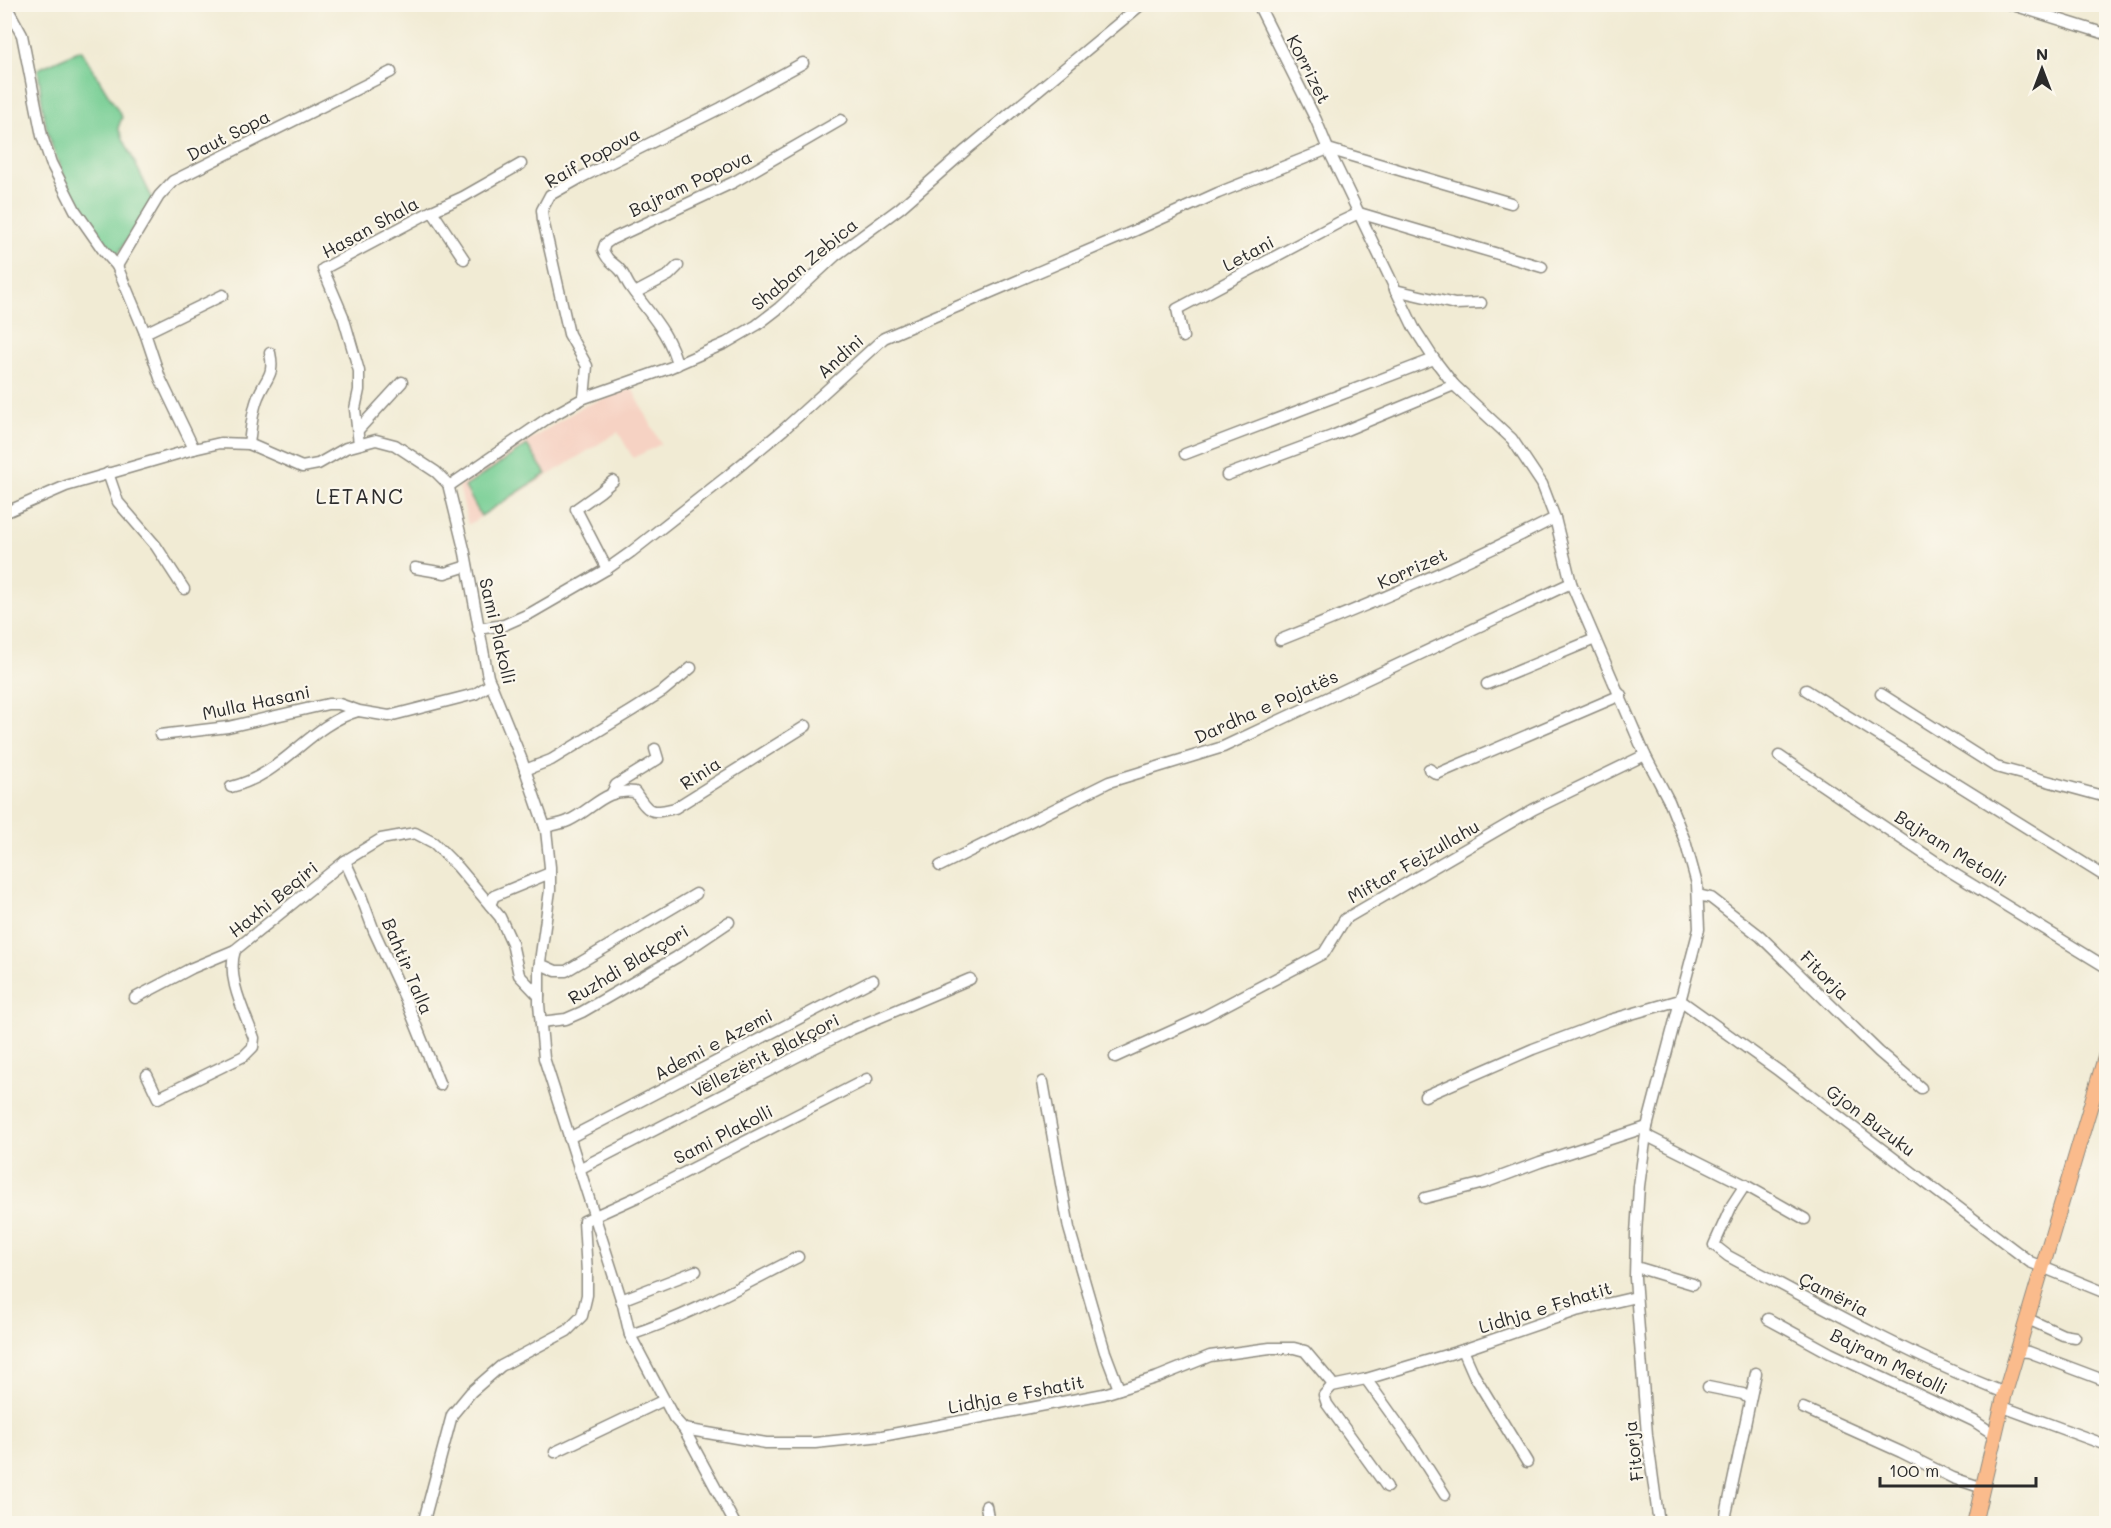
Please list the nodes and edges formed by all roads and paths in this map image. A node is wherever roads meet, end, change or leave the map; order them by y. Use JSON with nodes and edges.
{"nodes":[{"id":1,"x":5,"y":4,"type":"edge"},
{"id":2,"x":1142,"y":4,"type":"edge"},
{"id":3,"x":1258,"y":4,"type":"edge"},
{"id":4,"x":2010,"y":4,"type":"edge"},
{"id":5,"x":2106,"y":34,"type":"edge"},
{"id":6,"x":803,"y":63,"type":"dead end"},
{"id":7,"x":391,"y":72,"type":"dead end"},
{"id":8,"x":841,"y":120,"type":"dead end"},
{"id":9,"x":1328,"y":149,"type":"junction"},
{"id":10,"x":521,"y":164,"type":"dead end"},
{"id":11,"x":1511,"y":203,"type":"dead end"},
{"id":12,"x":432,"y":211,"type":"junction"},
{"id":13,"x":1359,"y":213,"type":"junction"},
{"id":14,"x":464,"y":259,"type":"dead end"},
{"id":15,"x":117,"y":266,"type":"junction"},
{"id":16,"x":678,"y":266,"type":"dead end"},
{"id":17,"x":1542,"y":267,"type":"dead end"},
{"id":18,"x":1395,"y":290,"type":"junction"},
{"id":19,"x":635,"y":292,"type":"junction"},
{"id":20,"x":223,"y":295,"type":"dead end"},
{"id":21,"x":1481,"y":303,"type":"dead end"},
{"id":22,"x":145,"y":333,"type":"junction"},
{"id":23,"x":1183,"y":337,"type":"dead end"},
{"id":24,"x":270,"y":352,"type":"dead end"},
{"id":25,"x":1434,"y":359,"type":"junction"},
{"id":26,"x":677,"y":365,"type":"junction"},
{"id":27,"x":402,"y":382,"type":"dead end"},
{"id":28,"x":1454,"y":385,"type":"junction"},
{"id":29,"x":584,"y":398,"type":"junction"},
{"id":30,"x":358,"y":430,"type":"junction"},
{"id":31,"x":249,"y":444,"type":"junction"},
{"id":32,"x":359,"y":444,"type":"junction"},
{"id":33,"x":194,"y":449,"type":"junction"},
{"id":34,"x":1185,"y":454,"type":"dead end"},
{"id":35,"x":108,"y":473,"type":"junction"},
{"id":36,"x":1227,"y":475,"type":"dead end"},
{"id":37,"x":613,"y":481,"type":"dead end"},
{"id":38,"x":449,"y":486,"type":"junction"},
{"id":39,"x":4,"y":513,"type":"edge"},
{"id":40,"x":1554,"y":518,"type":"junction"},
{"id":41,"x":467,"y":567,"type":"junction"},
{"id":42,"x":415,"y":568,"type":"dead end"},
{"id":43,"x":607,"y":569,"type":"junction"},
{"id":44,"x":1571,"y":583,"type":"junction"},
{"id":45,"x":184,"y":590,"type":"dead end"},
{"id":46,"x":478,"y":629,"type":"junction"},
{"id":47,"x":1595,"y":639,"type":"junction"},
{"id":48,"x":1280,"y":640,"type":"dead end"},
{"id":49,"x":691,"y":668,"type":"dead end"},
{"id":50,"x":491,"y":684,"type":"junction"},
{"id":51,"x":1487,"y":684,"type":"dead end"},
{"id":52,"x":1806,"y":690,"type":"dead end"},
{"id":53,"x":1881,"y":694,"type":"dead end"},
{"id":54,"x":1621,"y":695,"type":"junction"},
{"id":55,"x":358,"y":711,"type":"junction"},
{"id":56,"x":806,"y":726,"type":"dead end"},
{"id":57,"x":160,"y":735,"type":"dead end"},
{"id":58,"x":656,"y":749,"type":"dead end"},
{"id":59,"x":1646,"y":755,"type":"junction"},
{"id":60,"x":1779,"y":756,"type":"dead end"},
{"id":61,"x":1430,"y":769,"type":"dead end"},
{"id":62,"x":525,"y":770,"type":"junction"},
{"id":63,"x":231,"y":787,"type":"dead end"},
{"id":64,"x":612,"y":793,"type":"junction"},
{"id":65,"x":2106,"y":796,"type":"edge"},
{"id":66,"x":545,"y":827,"type":"junction"},
{"id":67,"x":345,"y":861,"type":"junction"},
{"id":68,"x":940,"y":866,"type":"dead end"},
{"id":69,"x":550,"y":873,"type":"junction"},
{"id":70,"x":2106,"y":877,"type":"edge"},
{"id":71,"x":696,"y":894,"type":"dead end"},
{"id":72,"x":1698,"y":895,"type":"junction"},
{"id":73,"x":490,"y":905,"type":"junction"},
{"id":74,"x":729,"y":922,"type":"dead end"},
{"id":75,"x":235,"y":950,"type":"junction"},
{"id":76,"x":540,"y":964,"type":"junction"},
{"id":77,"x":2106,"y":967,"type":"edge"},
{"id":78,"x":970,"y":979,"type":"dead end"},
{"id":79,"x":873,"y":980,"type":"dead end"},
{"id":80,"x":539,"y":996,"type":"junction"},
{"id":81,"x":135,"y":998,"type":"dead end"},
{"id":82,"x":1680,"y":1000,"type":"junction"},
{"id":83,"x":541,"y":1022,"type":"junction"},
{"id":84,"x":2106,"y":1054,"type":"edge"},
{"id":85,"x":1115,"y":1058,"type":"dead end"},
{"id":86,"x":147,"y":1075,"type":"dead end"},
{"id":87,"x":867,"y":1079,"type":"dead end"},
{"id":88,"x":1043,"y":1082,"type":"dead end"},
{"id":89,"x":440,"y":1085,"type":"dead end"},
{"id":90,"x":1921,"y":1088,"type":"dead end"},
{"id":91,"x":1425,"y":1096,"type":"dead end"},
{"id":92,"x":1647,"y":1132,"type":"junction"},
{"id":93,"x":569,"y":1138,"type":"junction"},
{"id":94,"x":579,"y":1169,"type":"junction"},
{"id":95,"x":1745,"y":1185,"type":"junction"},
{"id":96,"x":1425,"y":1198,"type":"dead end"},
{"id":97,"x":594,"y":1216,"type":"junction"},
{"id":98,"x":1805,"y":1220,"type":"dead end"},
{"id":99,"x":798,"y":1257,"type":"dead end"},
{"id":100,"x":2042,"y":1266,"type":"junction"},
{"id":101,"x":1636,"y":1267,"type":"junction"},
{"id":102,"x":696,"y":1271,"type":"dead end"},
{"id":103,"x":1693,"y":1284,"type":"dead end"},
{"id":104,"x":2106,"y":1293,"type":"edge"},
{"id":105,"x":1636,"y":1297,"type":"junction"},
{"id":106,"x":621,"y":1300,"type":"junction"},
{"id":107,"x":2028,"y":1319,"type":"junction"},
{"id":108,"x":1768,"y":1320,"type":"dead end"},
{"id":109,"x":630,"y":1335,"type":"junction"},
{"id":110,"x":2075,"y":1337,"type":"dead end"},
{"id":111,"x":1463,"y":1350,"type":"junction"},
{"id":112,"x":2017,"y":1352,"type":"junction"},
{"id":113,"x":1756,"y":1373,"type":"dead end"},
{"id":114,"x":1366,"y":1379,"type":"junction"},
{"id":115,"x":2106,"y":1381,"type":"edge"},
{"id":116,"x":1332,"y":1386,"type":"junction"},
{"id":117,"x":1708,"y":1387,"type":"dead end"},
{"id":118,"x":1119,"y":1389,"type":"junction"},
{"id":119,"x":664,"y":1400,"type":"junction"},
{"id":120,"x":1750,"y":1400,"type":"junction"},
{"id":121,"x":2004,"y":1400,"type":"junction"},
{"id":122,"x":1803,"y":1408,"type":"dead end"},
{"id":123,"x":684,"y":1429,"type":"junction"},
{"id":124,"x":1995,"y":1435,"type":"junction"},
{"id":125,"x":2106,"y":1445,"type":"edge"},
{"id":126,"x":555,"y":1452,"type":"dead end"},
{"id":127,"x":1527,"y":1462,"type":"dead end"},
{"id":128,"x":1386,"y":1488,"type":"dead end"},
{"id":129,"x":1983,"y":1488,"type":"junction"},
{"id":130,"x":1445,"y":1495,"type":"dead end"},
{"id":131,"x":986,"y":1506,"type":"dead end"},
{"id":132,"x":423,"y":1524,"type":"edge"},
{"id":133,"x":735,"y":1524,"type":"edge"},
{"id":134,"x":989,"y":1524,"type":"edge"},
{"id":135,"x":1659,"y":1524,"type":"edge"},
{"id":136,"x":1724,"y":1524,"type":"edge"},
{"id":137,"x":1974,"y":1524,"type":"edge"}],
"edges":[{"from":1,"to":15,"type":"street"},
{"from":2,"to":26,"type":"street","name":"Shaban Zebica"},
{"from":3,"to":9,"type":"street","name":"Korrizet"},
{"from":4,"to":5,"type":"street"},
{"from":6,"to":29,"type":"street","name":"Raif Popova"},
{"from":7,"to":15,"type":"street","name":"Daut Sopa"},
{"from":8,"to":19,"type":"street","name":"Bajram Popova"},
{"from":9,"to":11,"type":"street"},
{"from":9,"to":13,"type":"street","name":"Korrizet"},
{"from":9,"to":43,"type":"street","name":"Andini"},
{"from":10,"to":12,"type":"street","name":"Hasan Shala"},
{"from":12,"to":14,"type":"street","name":"Hasan Shala"},
{"from":12,"to":30,"type":"street","name":"Hasan Shala"},
{"from":13,"to":17,"type":"street"},
{"from":13,"to":18,"type":"street","name":"Korrizet"},
{"from":13,"to":23,"type":"street","name":"Letani"},
{"from":15,"to":22,"type":"street"},
{"from":16,"to":19,"type":"street"},
{"from":18,"to":21,"type":"street"},
{"from":18,"to":25,"type":"street","name":"Korrizet"},
{"from":19,"to":26,"type":"street","name":"Bajram Popova"},
{"from":20,"to":22,"type":"street"},
{"from":22,"to":33,"type":"street"},
{"from":24,"to":31,"type":"street"},
{"from":25,"to":28,"type":"street","name":"Korrizet"},
{"from":25,"to":34,"type":"street"},
{"from":26,"to":29,"type":"street","name":"Shaban Zebica"},
{"from":27,"to":30,"type":"street"},
{"from":28,"to":36,"type":"street"},
{"from":28,"to":40,"type":"street","name":"Korrizet"},
{"from":29,"to":38,"type":"street","name":"Shaban Zebica"},
{"from":30,"to":32,"type":"street","name":"Hasan Shala"},
{"from":31,"to":32,"type":"street"},
{"from":31,"to":33,"type":"street"},
{"from":32,"to":38,"type":"street"},
{"from":33,"to":35,"type":"street"},
{"from":35,"to":39,"type":"street"},
{"from":35,"to":45,"type":"street"},
{"from":37,"to":43,"type":"street"},
{"from":38,"to":41,"type":"street","name":"Sami Plakolli"},
{"from":40,"to":44,"type":"street","name":"Korrizet"},
{"from":40,"to":48,"type":"street","name":"Korrizet"},
{"from":41,"to":42,"type":"street","name":"Sami Plakolli"},
{"from":41,"to":46,"type":"street","name":"Sami Plakolli"},
{"from":43,"to":46,"type":"street","name":"Andini"},
{"from":44,"to":47,"type":"street","name":"Fitorja"},
{"from":44,"to":68,"type":"street","name":"Dardha e Pojatës"},
{"from":46,"to":50,"type":"street","name":"Sami Plakolli"},
{"from":47,"to":51,"type":"street"},
{"from":47,"to":54,"type":"street","name":"Fitorja"},
{"from":49,"to":62,"type":"street"},
{"from":50,"to":55,"type":"street","name":"Mulla Hasani"},
{"from":50,"to":62,"type":"street","name":"Sami Plakolli"},
{"from":52,"to":70,"type":"street"},
{"from":53,"to":65,"type":"street"},
{"from":54,"to":59,"type":"street","name":"Fitorja"},
{"from":54,"to":61,"type":"street"},
{"from":55,"to":57,"type":"street","name":"Mulla Hasani"},
{"from":55,"to":63,"type":"street"},
{"from":56,"to":64,"type":"street","name":"Rinia"},
{"from":58,"to":64,"type":"street","name":"Rinia"},
{"from":59,"to":72,"type":"street","name":"Fitorja"},
{"from":59,"to":85,"type":"street","name":"Miftar Fejzullahu"},
{"from":60,"to":77,"type":"street","name":"Bajram Metolli"},
{"from":62,"to":66,"type":"street","name":"Sami Plakolli"},
{"from":64,"to":66,"type":"street","name":"Rinia"},
{"from":66,"to":69,"type":"street","name":"Sami Plakolli"},
{"from":67,"to":73,"type":"street","name":"Haxhi Beqiri"},
{"from":67,"to":75,"type":"street","name":"Haxhi Beqiri"},
{"from":67,"to":89,"type":"street","name":"Bahtir Talla"},
{"from":69,"to":73,"type":"street"},
{"from":69,"to":76,"type":"street","name":"Sami Plakolli"},
{"from":71,"to":76,"type":"street"},
{"from":72,"to":82,"type":"street","name":"Fitorja"},
{"from":72,"to":90,"type":"street","name":"Fitorja"},
{"from":73,"to":80,"type":"street","name":"Haxhi Beqiri"},
{"from":74,"to":83,"type":"street","name":"Ruzhdi Blakçori"},
{"from":75,"to":81,"type":"street"},
{"from":75,"to":86,"type":"street","name":"Haxhi Beqiri"},
{"from":76,"to":80,"type":"street","name":"Sami Plakolli"},
{"from":78,"to":94,"type":"street","name":"Vëllezërit Blakçori"},
{"from":79,"to":93,"type":"street","name":"Ademi e Azemi"},
{"from":80,"to":83,"type":"street","name":"Sami Plakolli"},
{"from":82,"to":91,"type":"street"},
{"from":82,"to":92,"type":"street","name":"Fitorja"},
{"from":82,"to":100,"type":"street","name":"Gjon Buzuku"},
{"from":83,"to":93,"type":"street","name":"Sami Plakolli"},
{"from":84,"to":100,"type":"main road"},
{"from":87,"to":97,"type":"street","name":"Sami Plakolli"},
{"from":88,"to":118,"type":"street"},
{"from":92,"to":95,"type":"street"},
{"from":92,"to":96,"type":"street"},
{"from":92,"to":101,"type":"street","name":"Fitorja"},
{"from":93,"to":94,"type":"street","name":"Sami Plakolli"},
{"from":94,"to":97,"type":"street","name":"Sami Plakolli"},
{"from":95,"to":98,"type":"street"},
{"from":95,"to":121,"type":"street","name":"Çamëria"},
{"from":97,"to":106,"type":"street","name":"Sami Plakolli"},
{"from":97,"to":132,"type":"street"},
{"from":99,"to":109,"type":"street"},
{"from":100,"to":104,"type":"street","name":"Gjon Buzuku"},
{"from":100,"to":107,"type":"main road"},
{"from":101,"to":103,"type":"street"},
{"from":101,"to":105,"type":"street","name":"Fitorja"},
{"from":102,"to":106,"type":"street"},
{"from":105,"to":111,"type":"street","name":"Lidhja e Fshatit"},
{"from":105,"to":135,"type":"street","name":"Fitorja"},
{"from":106,"to":109,"type":"street","name":"Sami Plakolli"},
{"from":107,"to":110,"type":"street"},
{"from":107,"to":112,"type":"main road"},
{"from":108,"to":124,"type":"street","name":"Bajram Metolli"},
{"from":109,"to":119,"type":"street","name":"Sami Plakolli"},
{"from":111,"to":114,"type":"street","name":"Lidhja e Fshatit"},
{"from":111,"to":127,"type":"street","name":"Lidhja e Fshatit"},
{"from":112,"to":115,"type":"street"},
{"from":112,"to":121,"type":"main road"},
{"from":113,"to":120,"type":"street"},
{"from":114,"to":116,"type":"street","name":"Lidhja e Fshatit"},
{"from":114,"to":130,"type":"street"},
{"from":116,"to":118,"type":"street","name":"Lidhja e Fshatit"},
{"from":116,"to":128,"type":"street"},
{"from":117,"to":120,"type":"street"},
{"from":118,"to":123,"type":"street","name":"Lidhja e Fshatit"},
{"from":119,"to":123,"type":"street","name":"Sami Plakolli"},
{"from":119,"to":126,"type":"street"},
{"from":120,"to":136,"type":"street"},
{"from":121,"to":124,"type":"main road"},
{"from":121,"to":125,"type":"street"},
{"from":122,"to":129,"type":"street"},
{"from":123,"to":133,"type":"street","name":"Sami Plakolli"},
{"from":124,"to":129,"type":"main road"},
{"from":129,"to":137,"type":"main road"},
{"from":131,"to":134,"type":"street"}]}
